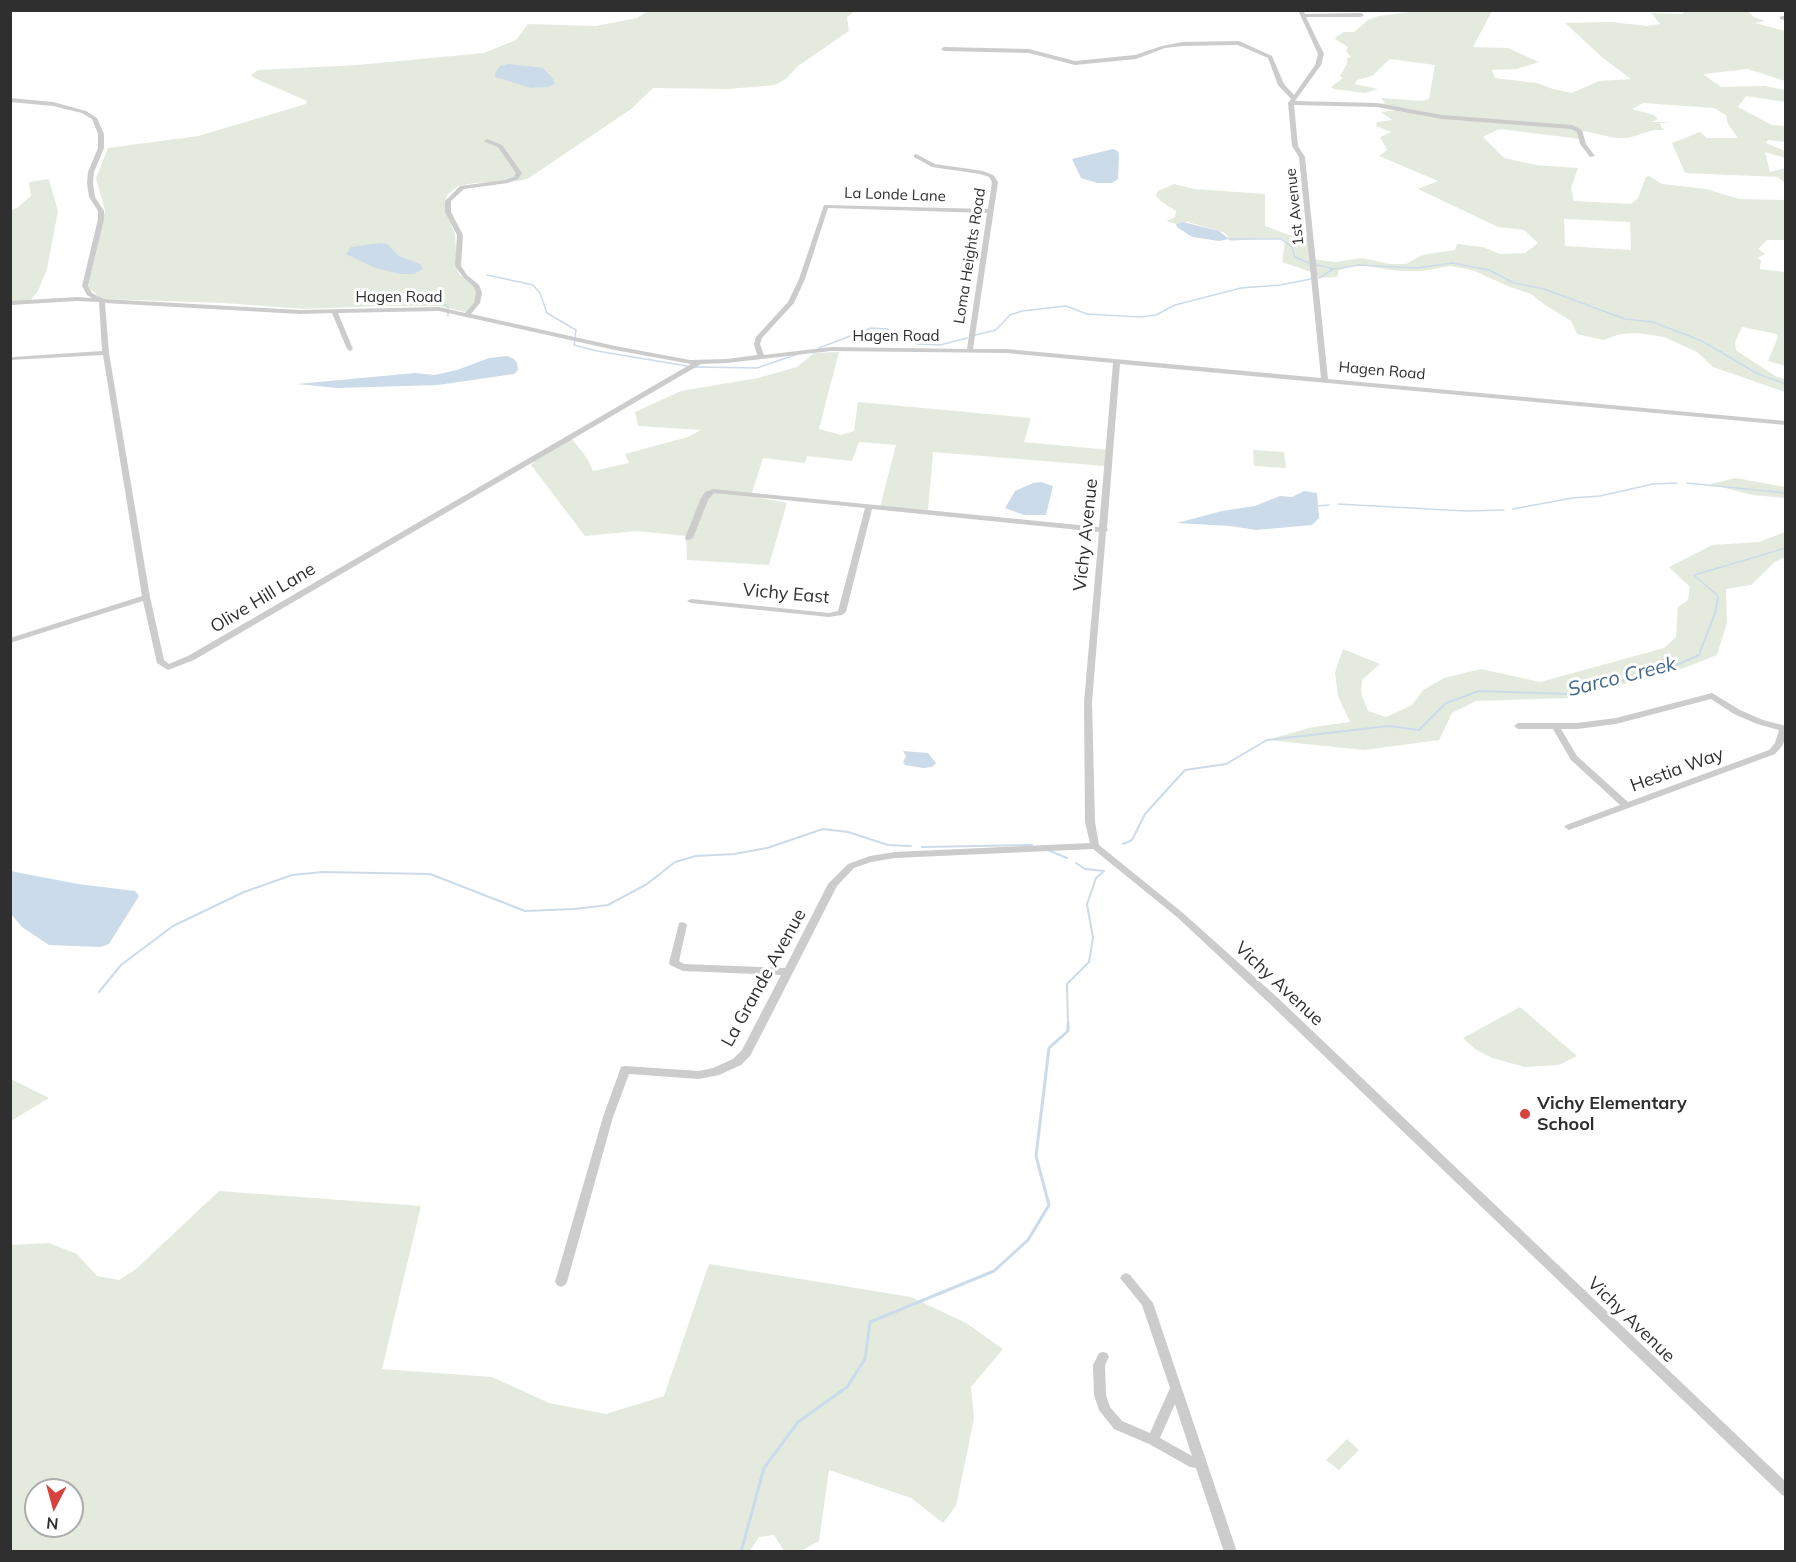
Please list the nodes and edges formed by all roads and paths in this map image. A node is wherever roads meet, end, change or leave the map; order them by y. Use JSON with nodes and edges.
{"nodes":[{"id":1,"x":1301,"y":13,"type":"edge"},
{"id":2,"x":1361,"y":15,"type":"dead end"},
{"id":3,"x":944,"y":49,"type":"dead end"},
{"id":4,"x":10,"y":100,"type":"edge"},
{"id":5,"x":1292,"y":101,"type":"junction"},
{"id":6,"x":487,"y":141,"type":"dead end"},
{"id":7,"x":916,"y":156,"type":"dead end"},
{"id":8,"x":1593,"y":156,"type":"dead end"},
{"id":9,"x":991,"y":211,"type":"junction"},
{"id":10,"x":102,"y":300,"type":"junction"},
{"id":11,"x":10,"y":303,"type":"edge"},
{"id":12,"x":334,"y":311,"type":"junction"},
{"id":13,"x":467,"y":314,"type":"junction"},
{"id":14,"x":350,"y":349,"type":"dead end"},
{"id":15,"x":970,"y":349,"type":"junction"},
{"id":16,"x":106,"y":353,"type":"junction"},
{"id":17,"x":761,"y":357,"type":"junction"},
{"id":18,"x":13,"y":359,"type":"dead end"},
{"id":19,"x":1117,"y":361,"type":"junction"},
{"id":20,"x":699,"y":362,"type":"junction"},
{"id":21,"x":1325,"y":379,"type":"junction"},
{"id":22,"x":1785,"y":423,"type":"edge"},
{"id":23,"x":869,"y":506,"type":"junction"},
{"id":24,"x":1104,"y":530,"type":"junction"},
{"id":25,"x":689,"y":538,"type":"dead end"},
{"id":26,"x":146,"y":597,"type":"junction"},
{"id":27,"x":691,"y":601,"type":"dead end"},
{"id":28,"x":10,"y":641,"type":"edge"},
{"id":29,"x":1518,"y":726,"type":"dead end"},
{"id":30,"x":1556,"y":727,"type":"junction"},
{"id":31,"x":1785,"y":729,"type":"edge"},
{"id":32,"x":1627,"y":806,"type":"junction"},
{"id":33,"x":1569,"y":827,"type":"dead end"},
{"id":34,"x":1095,"y":846,"type":"junction"},
{"id":35,"x":682,"y":925,"type":"dead end"},
{"id":36,"x":789,"y":972,"type":"junction"},
{"id":37,"x":1126,"y":1278,"type":"dead end"},
{"id":38,"x":561,"y":1282,"type":"dead end"},
{"id":39,"x":1102,"y":1357,"type":"dead end"},
{"id":40,"x":1176,"y":1388,"type":"junction"},
{"id":41,"x":1153,"y":1440,"type":"junction"},
{"id":42,"x":1200,"y":1462,"type":"junction"},
{"id":43,"x":1785,"y":1491,"type":"edge"},
{"id":44,"x":1231,"y":1551,"type":"edge"}],
"edges":[{"from":1,"to":2,"type":"street"},
{"from":1,"to":5,"type":"street"},
{"from":3,"to":5,"type":"street"},
{"from":4,"to":10,"type":"street"},
{"from":5,"to":8,"type":"street"},
{"from":5,"to":21,"type":"street","name":"1st Avenue"},
{"from":6,"to":13,"type":"street"},
{"from":7,"to":9,"type":"street","name":"Loma Heights Road"},
{"from":9,"to":15,"type":"street","name":"Loma Heights Road"},
{"from":9,"to":17,"type":"street","name":"La Londe Lane"},
{"from":10,"to":11,"type":"street","name":"Hagen Road"},
{"from":10,"to":12,"type":"street","name":"Hagen Road"},
{"from":10,"to":16,"type":"street","name":"Olive Hill Lane"},
{"from":12,"to":13,"type":"street","name":"Hagen Road"},
{"from":12,"to":14,"type":"street"},
{"from":13,"to":20,"type":"street","name":"Hagen Road"},
{"from":15,"to":17,"type":"street","name":"Hagen Road"},
{"from":15,"to":19,"type":"street","name":"Hagen Road"},
{"from":16,"to":18,"type":"street"},
{"from":16,"to":26,"type":"street","name":"Olive Hill Lane"},
{"from":17,"to":20,"type":"street","name":"Hagen Road"},
{"from":19,"to":21,"type":"street","name":"Hagen Road"},
{"from":19,"to":24,"type":"street","name":"Vichy Avenue"},
{"from":20,"to":26,"type":"street","name":"Olive Hill Lane"},
{"from":21,"to":22,"type":"street","name":"Hagen Road"},
{"from":23,"to":24,"type":"street"},
{"from":23,"to":25,"type":"street"},
{"from":23,"to":27,"type":"street","name":"Vichy East"},
{"from":24,"to":34,"type":"street","name":"Vichy Avenue"},
{"from":26,"to":28,"type":"street"},
{"from":29,"to":30,"type":"street"},
{"from":30,"to":31,"type":"street"},
{"from":30,"to":32,"type":"street"},
{"from":31,"to":32,"type":"street","name":"Hestia Way"},
{"from":32,"to":33,"type":"street","name":"Hestia Way"},
{"from":34,"to":36,"type":"street","name":"La Grande Avenue"},
{"from":34,"to":43,"type":"street","name":"Vichy Avenue"},
{"from":35,"to":36,"type":"street"},
{"from":36,"to":38,"type":"street","name":"La Grande Avenue"},
{"from":37,"to":40,"type":"street"},
{"from":39,"to":41,"type":"street"},
{"from":40,"to":41,"type":"street"},
{"from":40,"to":42,"type":"street"},
{"from":41,"to":42,"type":"street"},
{"from":42,"to":44,"type":"street"}]}
